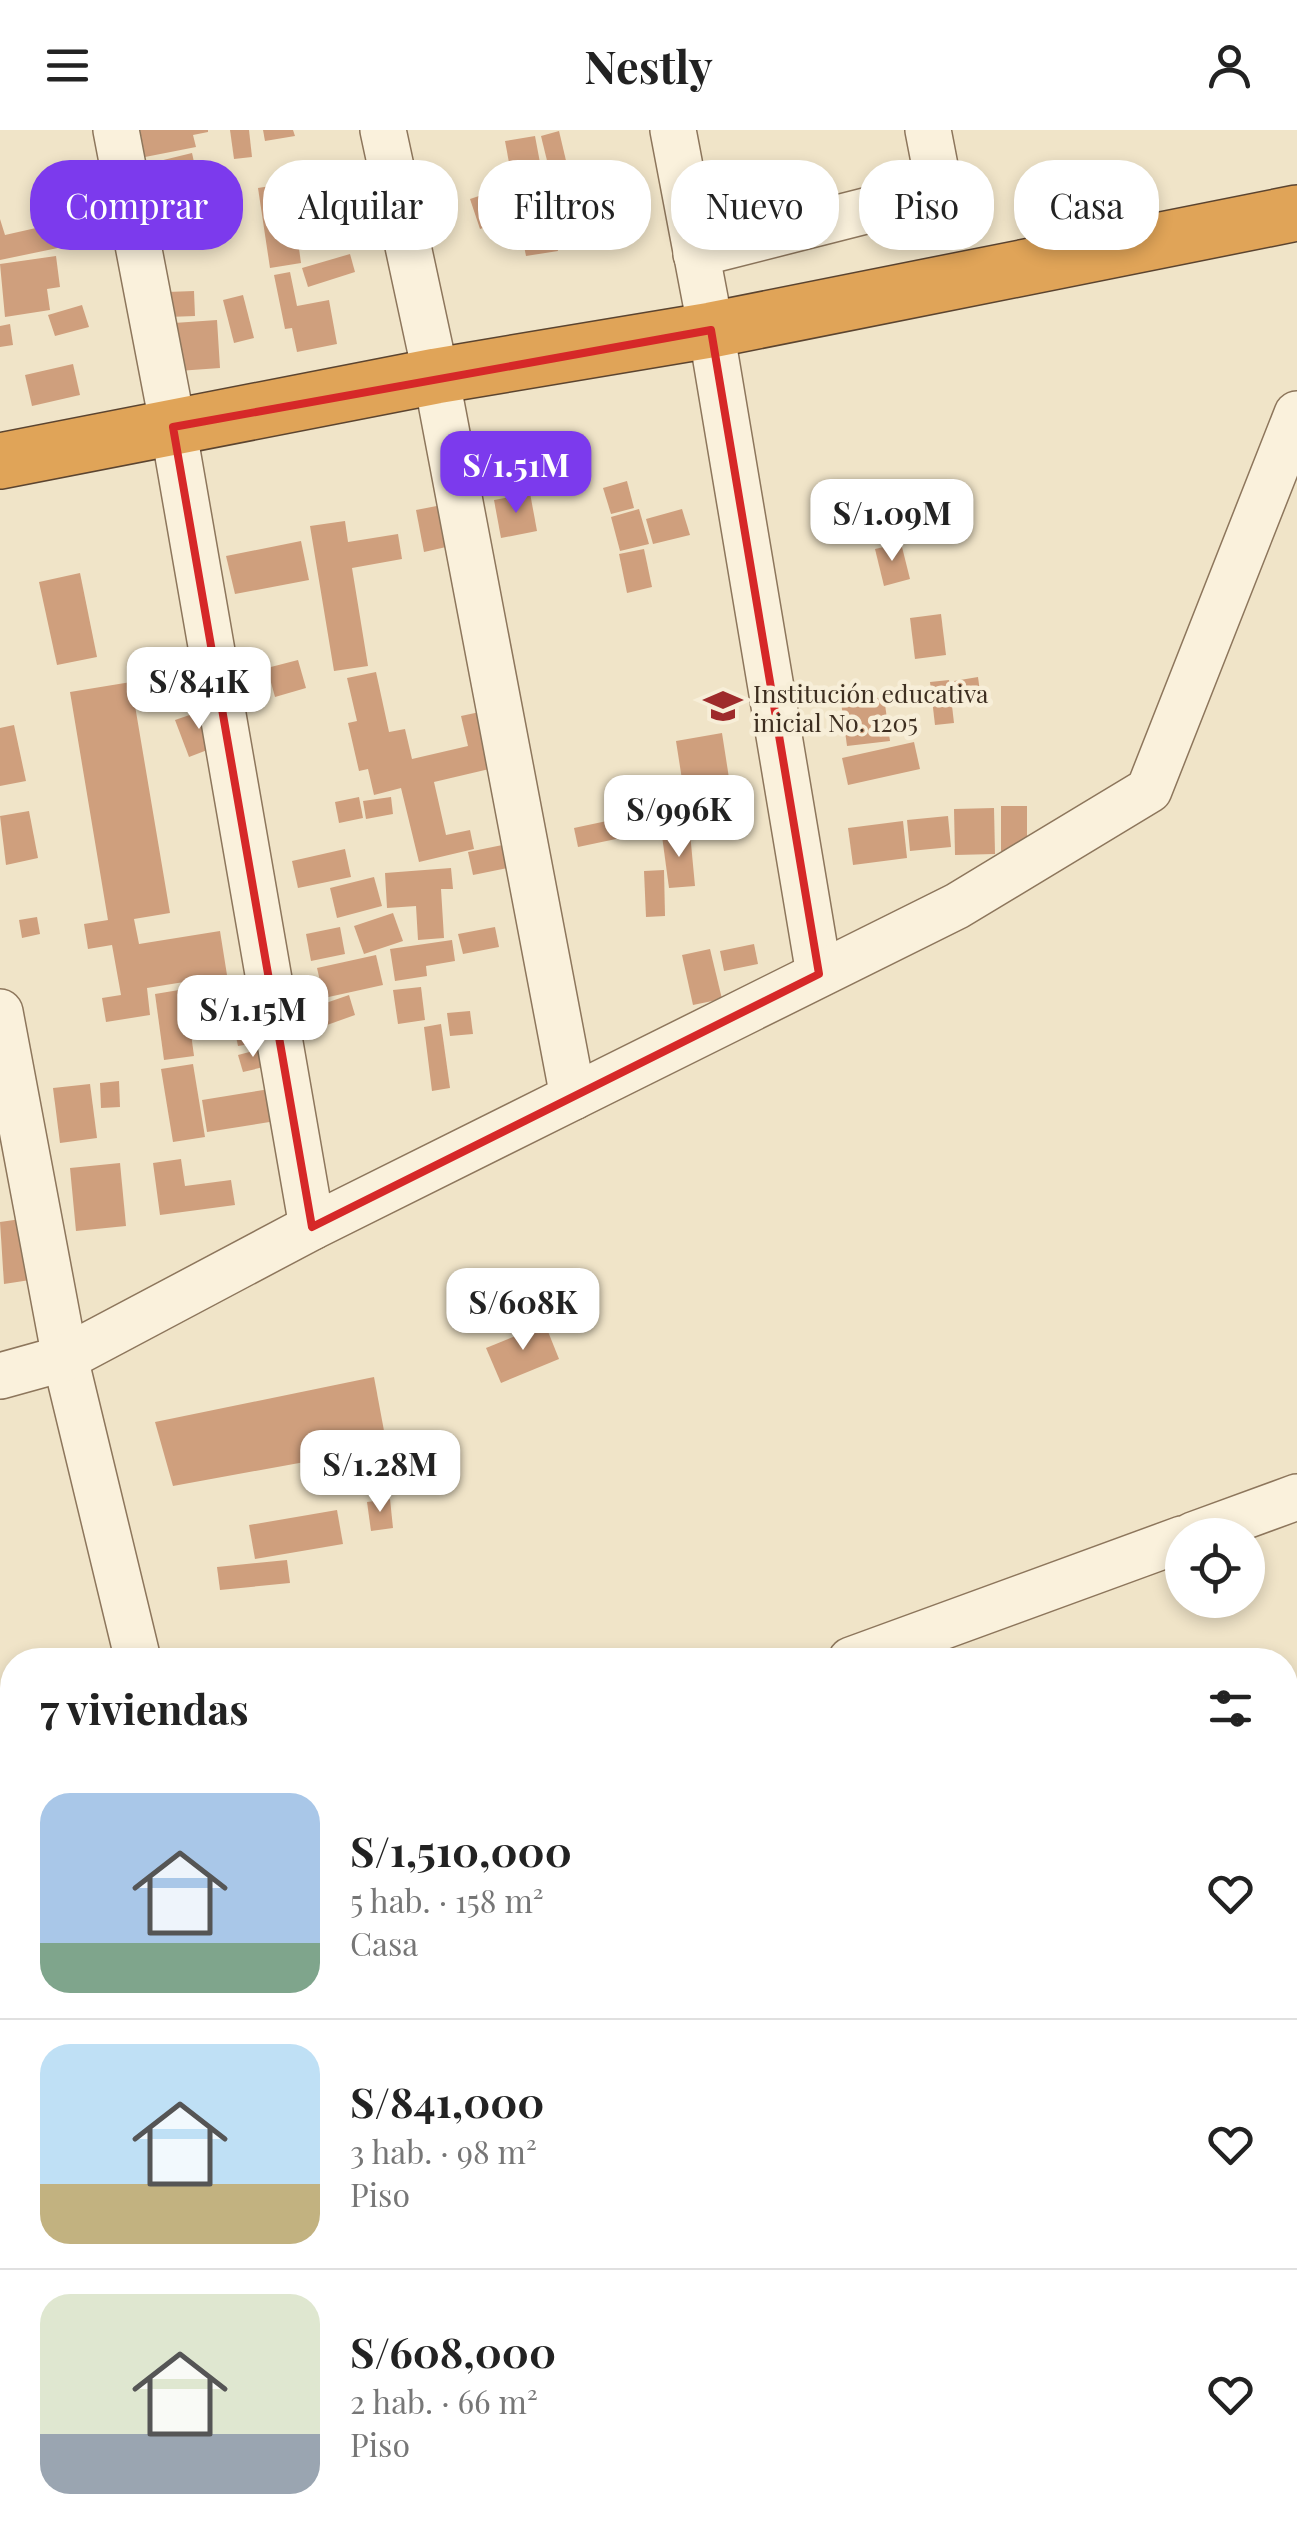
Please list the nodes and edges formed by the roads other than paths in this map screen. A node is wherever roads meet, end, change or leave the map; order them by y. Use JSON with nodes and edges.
{"nodes":[{"id":1,"x":116,"y":130,"type":"edge"},
{"id":2,"x":383,"y":130,"type":"edge"},
{"id":3,"x":673,"y":130,"type":"edge"},
{"id":4,"x":928,"y":130,"type":"edge"},
{"id":5,"x":1297,"y":214,"type":"edge"},
{"id":6,"x":696,"y":254,"type":"junction"},
{"id":7,"x":711,"y":330,"type":"junction"},
{"id":8,"x":436,"y":376,"type":"junction"},
{"id":9,"x":1297,"y":414,"type":"edge"},
{"id":10,"x":173,"y":427,"type":"junction"},
{"id":11,"x":0,"y":461,"type":"edge"},
{"id":12,"x":819,"y":974,"type":"junction"},
{"id":13,"x":0,"y":1012,"type":"edge"},
{"id":14,"x":574,"y":1097,"type":"junction"},
{"id":15,"x":312,"y":1228,"type":"junction"},
{"id":16,"x":65,"y":1358,"type":"junction"},
{"id":17,"x":0,"y":1376,"type":"edge"},
{"id":18,"x":1297,"y":1497,"type":"edge"},
{"id":19,"x":1240,"y":1518,"type":"edge"},
{"id":20,"x":1165,"y":1545,"type":"edge"},
{"id":21,"x":135,"y":1648,"type":"edge"},
{"id":22,"x":884,"y":1648,"type":"edge"}],
"edges":[{"from":1,"to":10,"type":"street"},
{"from":2,"to":8,"type":"street"},
{"from":3,"to":6,"type":"street"},
{"from":4,"to":6,"type":"street"},
{"from":5,"to":7,"type":"highway"},
{"from":6,"to":7,"type":"street"},
{"from":7,"to":8,"type":"highway"},
{"from":7,"to":12,"type":"street"},
{"from":8,"to":10,"type":"highway"},
{"from":8,"to":14,"type":"street"},
{"from":9,"to":12,"type":"street"},
{"from":10,"to":11,"type":"highway"},
{"from":10,"to":15,"type":"street"},
{"from":12,"to":14,"type":"street"},
{"from":13,"to":16,"type":"street"},
{"from":14,"to":15,"type":"street"},
{"from":15,"to":16,"type":"street"},
{"from":16,"to":17,"type":"street"},
{"from":16,"to":21,"type":"street"},
{"from":18,"to":19,"type":"street"},
{"from":20,"to":22,"type":"street"}]}
